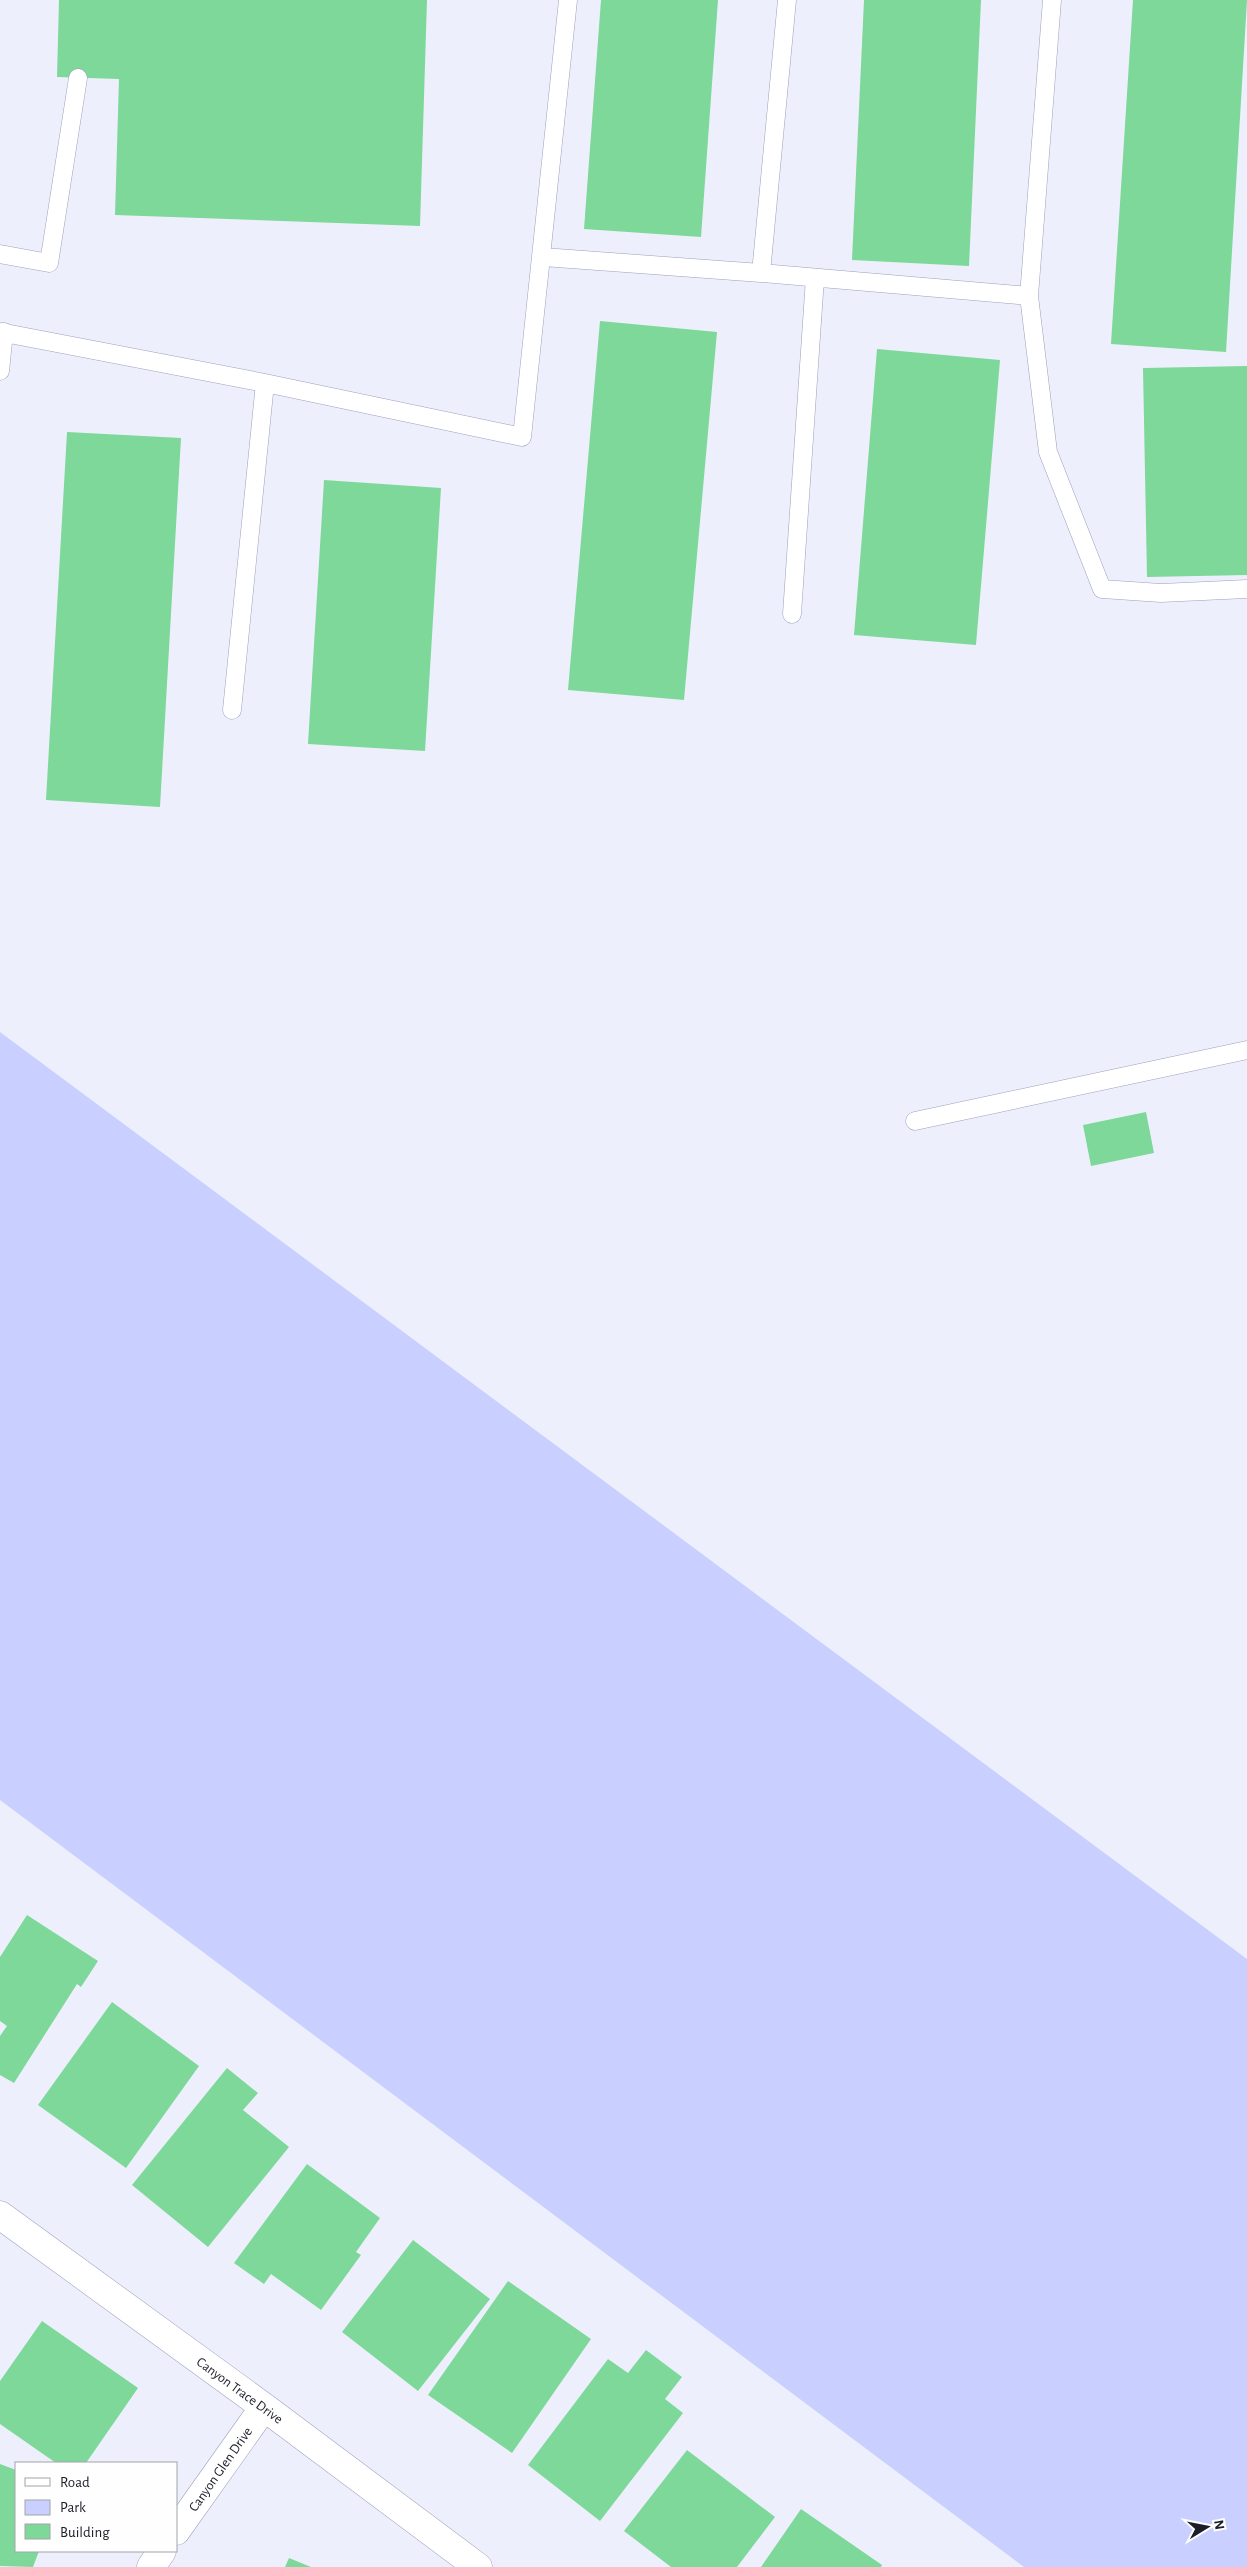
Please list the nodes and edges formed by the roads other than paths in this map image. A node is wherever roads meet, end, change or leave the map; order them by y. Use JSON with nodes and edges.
{"nodes":[{"id":1,"x":568,"y":0,"type":"edge"},
{"id":2,"x":787,"y":0,"type":"edge"},
{"id":3,"x":1052,"y":0,"type":"edge"},
{"id":4,"x":78,"y":78,"type":"dead end"},
{"id":5,"x":0,"y":254,"type":"edge"},
{"id":6,"x":543,"y":256,"type":"junction"},
{"id":7,"x":760,"y":273,"type":"junction"},
{"id":8,"x":815,"y":278,"type":"junction"},
{"id":9,"x":1029,"y":296,"type":"junction"},
{"id":10,"x":2,"y":332,"type":"edge"},
{"id":11,"x":0,"y":371,"type":"edge"},
{"id":12,"x":265,"y":383,"type":"junction"},
{"id":13,"x":1247,"y":589,"type":"edge"},
{"id":14,"x":792,"y":614,"type":"dead end"},
{"id":15,"x":232,"y":710,"type":"dead end"},
{"id":16,"x":1247,"y":1050,"type":"edge"},
{"id":17,"x":915,"y":1121,"type":"dead end"},
{"id":18,"x":0,"y":2215,"type":"edge"},
{"id":19,"x":264,"y":2407,"type":"junction"},
{"id":20,"x":178,"y":2528,"type":"edge"},
{"id":21,"x":161,"y":2552,"type":"edge"},
{"id":22,"x":151,"y":2567,"type":"edge"},
{"id":23,"x":478,"y":2567,"type":"edge"}],
"edges":[{"from":1,"to":6,"type":"lane"},
{"from":2,"to":7,"type":"lane"},
{"from":3,"to":9,"type":"lane"},
{"from":4,"to":5,"type":"lane"},
{"from":6,"to":7,"type":"lane"},
{"from":6,"to":12,"type":"lane"},
{"from":7,"to":8,"type":"lane"},
{"from":8,"to":9,"type":"lane"},
{"from":8,"to":14,"type":"lane"},
{"from":9,"to":13,"type":"lane"},
{"from":10,"to":11,"type":"lane"},
{"from":10,"to":12,"type":"lane"},
{"from":12,"to":15,"type":"lane"},
{"from":16,"to":17,"type":"lane"},
{"from":18,"to":19,"type":"street","name":"Canyon Trace Drive"},
{"from":19,"to":20,"type":"street","name":"Canyon Glen Drive"},
{"from":19,"to":23,"type":"street","name":"Canyon Trace Drive"},
{"from":21,"to":22,"type":"street"}]}
